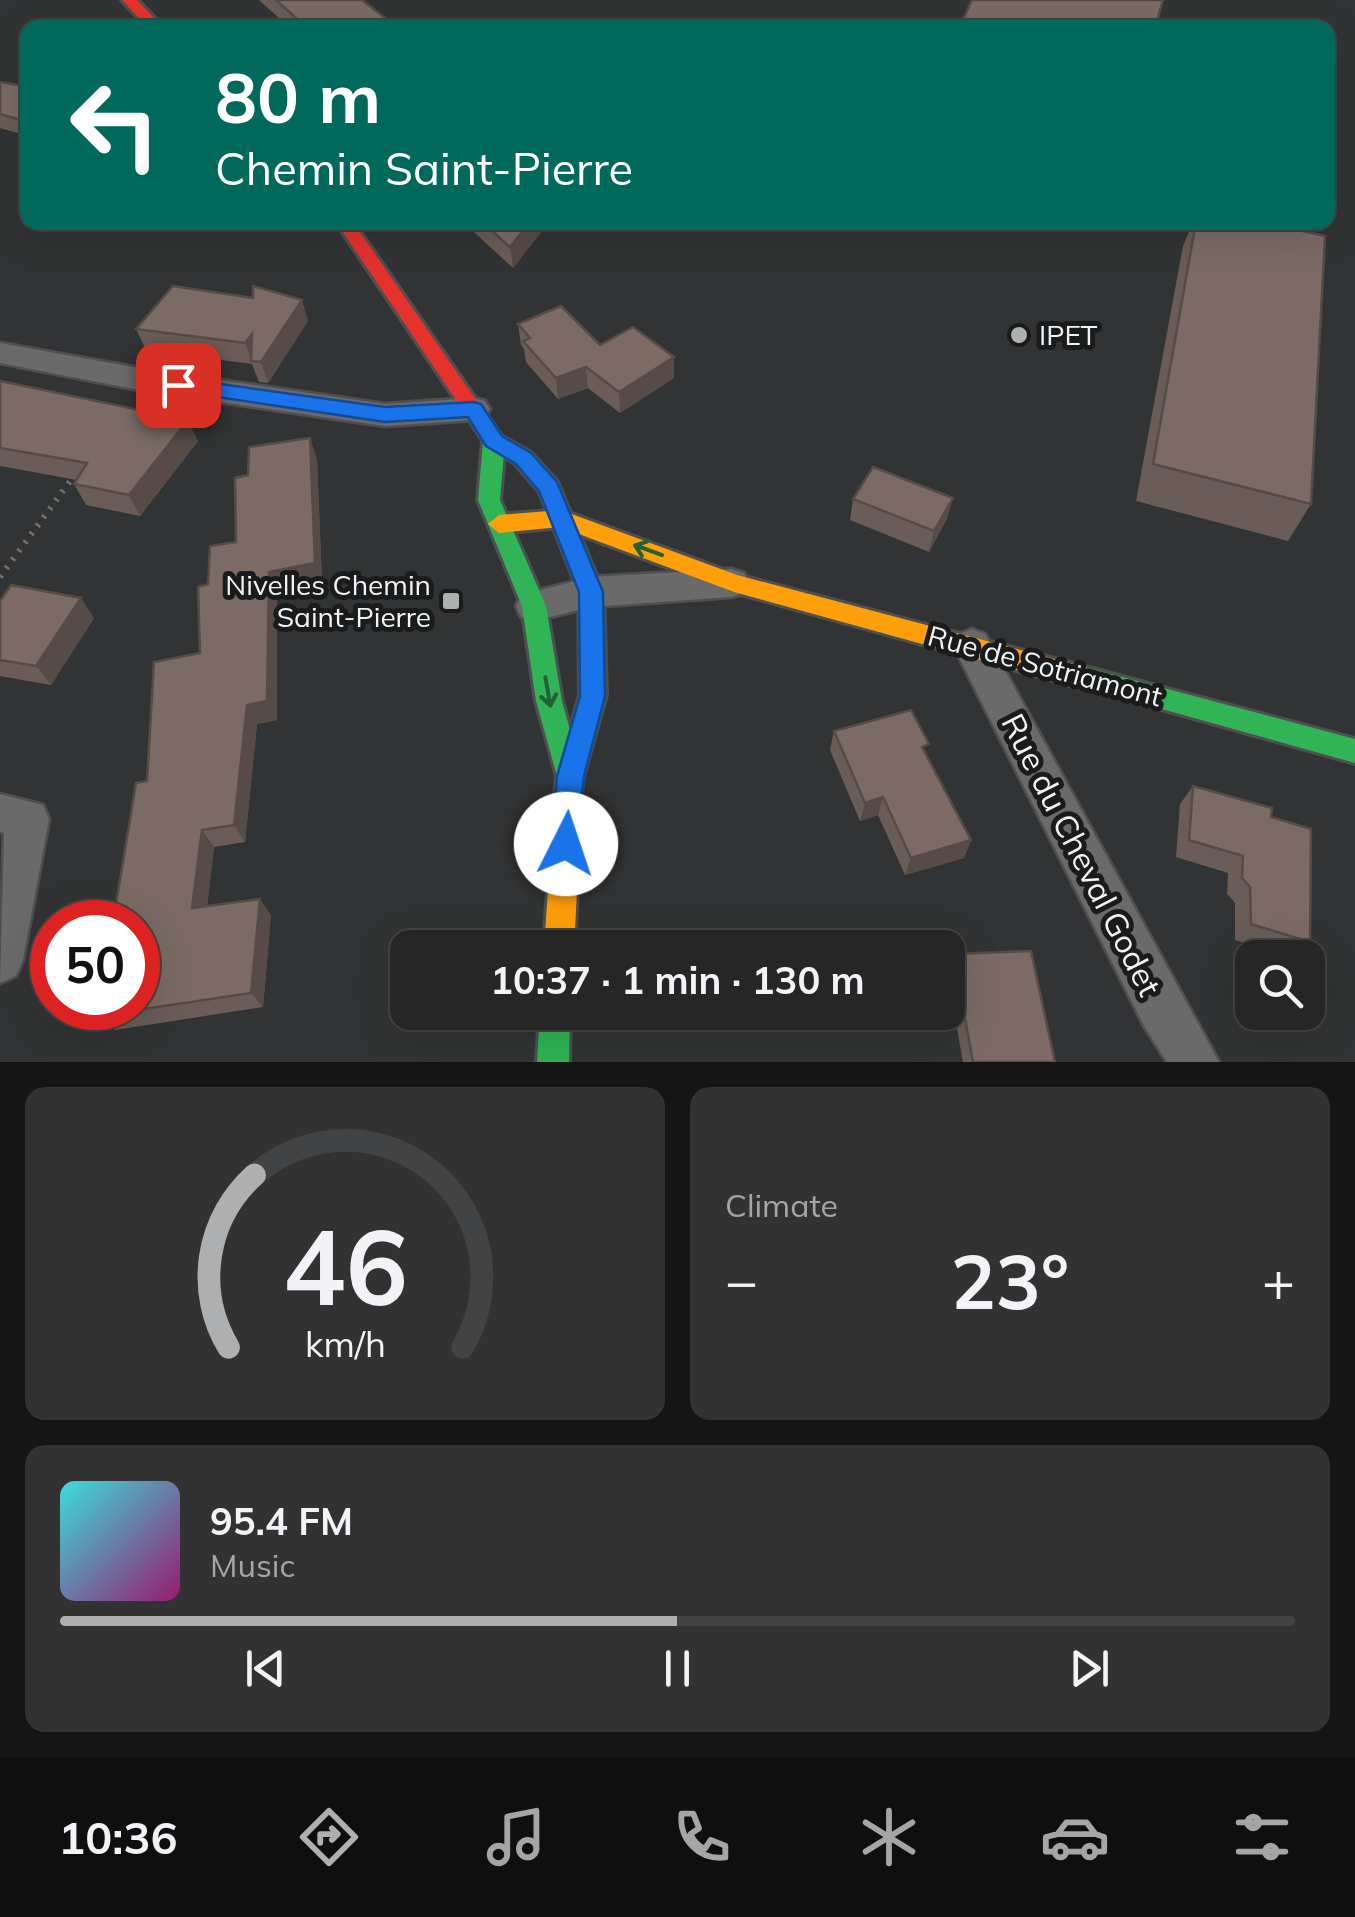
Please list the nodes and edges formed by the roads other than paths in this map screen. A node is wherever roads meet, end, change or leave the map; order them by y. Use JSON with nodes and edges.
{"nodes":[{"id":1,"x":129,"y":0,"type":"edge"},
{"id":2,"x":149,"y":20,"type":"edge"},
{"id":3,"x":350,"y":230,"type":"edge"},
{"id":4,"x":0,"y":353,"type":"edge"},
{"id":5,"x":474,"y":409,"type":"junction"},
{"id":6,"x":494,"y":441,"type":"junction"},
{"id":7,"x":561,"y":518,"type":"junction"},
{"id":8,"x":499,"y":524,"type":"junction"},
{"id":9,"x":734,"y":582,"type":"junction"},
{"id":10,"x":591,"y":592,"type":"junction"},
{"id":11,"x":534,"y":606,"type":"junction"},
{"id":12,"x":972,"y":646,"type":"junction"},
{"id":13,"x":1355,"y":751,"type":"edge"},
{"id":14,"x":570,"y":776,"type":"junction"},
{"id":15,"x":0,"y":813,"type":"edge"},
{"id":16,"x":560,"y":930,"type":"edge"},
{"id":17,"x":0,"y":960,"type":"edge"},
{"id":18,"x":554,"y":1030,"type":"edge"},
{"id":19,"x":553,"y":1062,"type":"edge"},
{"id":20,"x":1196,"y":1062,"type":"edge"}],
"edges":[{"from":1,"to":2,"type":"main road"},
{"from":3,"to":5,"type":"main road"},
{"from":4,"to":5,"type":"street"},
{"from":5,"to":6,"type":"main road"},
{"from":6,"to":7,"type":"main road"},
{"from":6,"to":8,"type":"main road"},
{"from":7,"to":8,"type":"main road","name":"Rue de Sotriamont"},
{"from":9,"to":7,"type":"main road","name":"Rue de Sotriamont","one_way":true},
{"from":7,"to":10,"type":"main road"},
{"from":8,"to":11,"type":"main road"},
{"from":9,"to":10,"type":"street","name":"Rue de Sotriamont"},
{"from":9,"to":12,"type":"main road","name":"Rue de Sotriamont"},
{"from":10,"to":11,"type":"street","name":"Rue de Sotriamont"},
{"from":10,"to":14,"type":"main road"},
{"from":11,"to":14,"type":"main road","one_way":true},
{"from":12,"to":13,"type":"main road","name":"Rue de Sotriamont"},
{"from":12,"to":20,"type":"street","name":"Rue du Cheval Godet"},
{"from":14,"to":16,"type":"main road"},
{"from":15,"to":17,"type":"street"},
{"from":18,"to":19,"type":"main road"}]}
